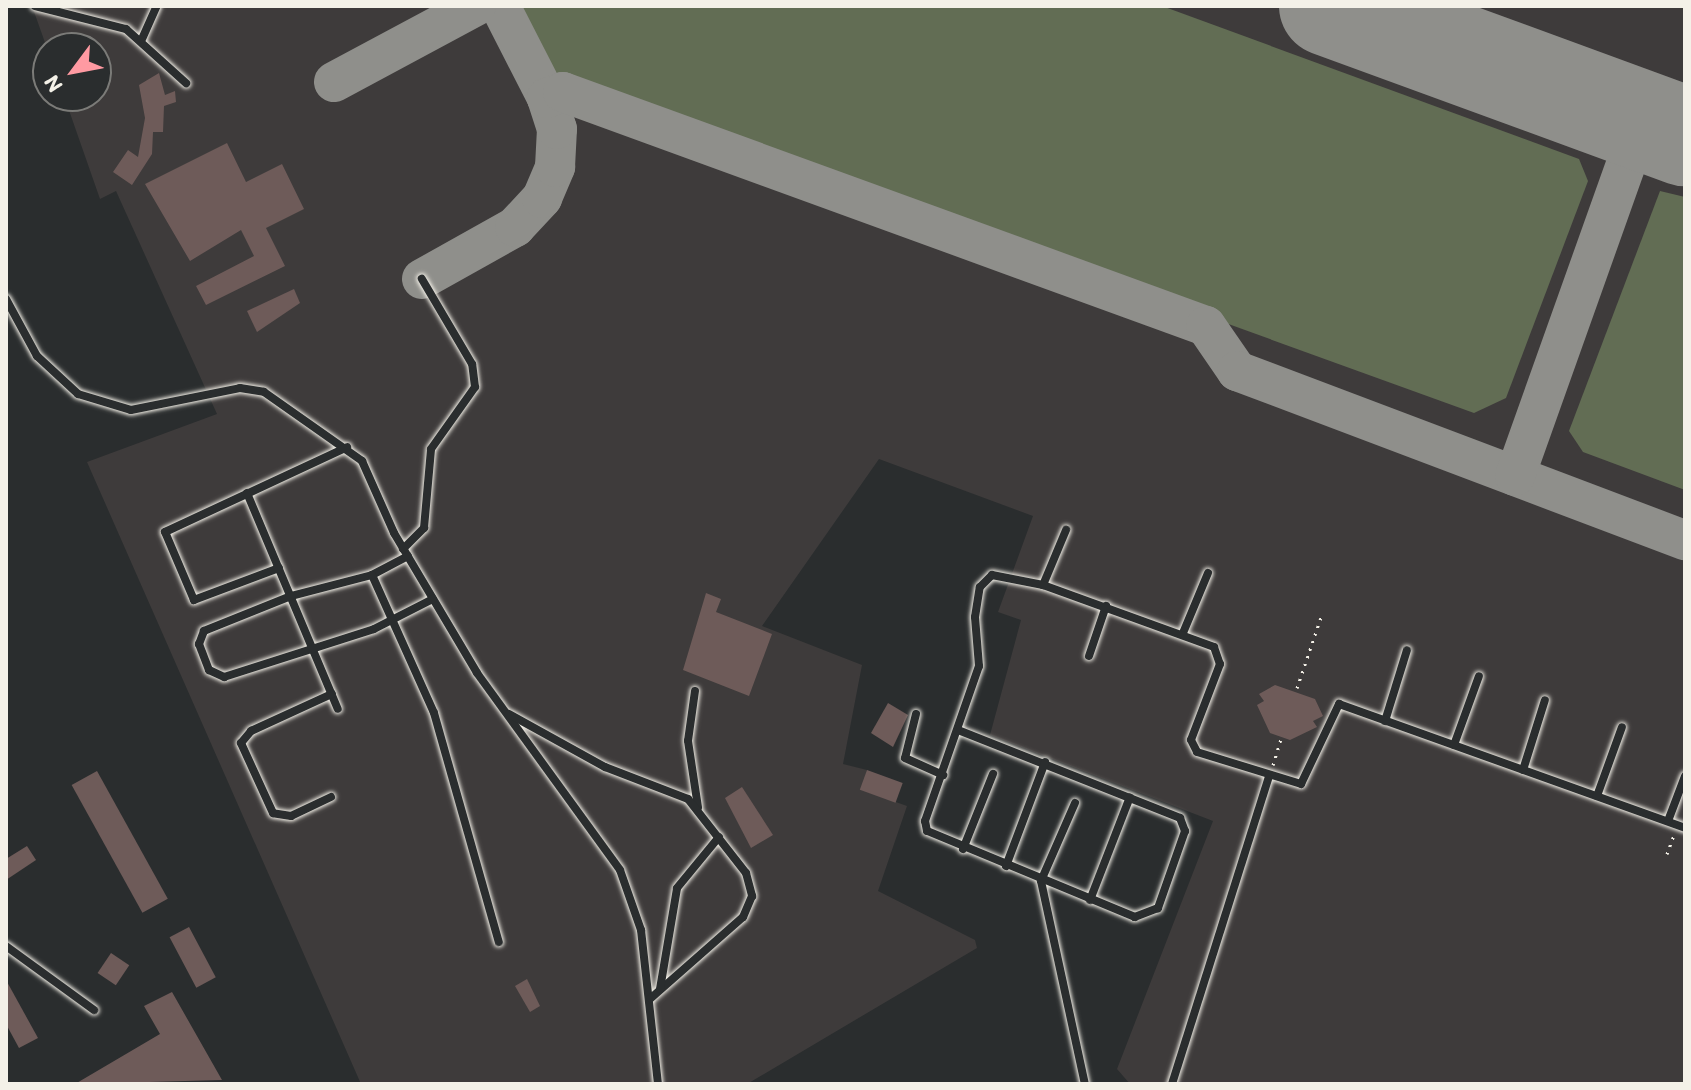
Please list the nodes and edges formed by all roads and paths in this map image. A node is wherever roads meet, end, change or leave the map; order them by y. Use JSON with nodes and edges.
{"nodes":[{"id":1,"x":35,"y":6,"type":"edge"},
{"id":2,"x":157,"y":6,"type":"edge"},
{"id":3,"x":142,"y":39,"type":"junction"},
{"id":4,"x":186,"y":83,"type":"dead end"},
{"id":5,"x":422,"y":279,"type":"dead end"},
{"id":6,"x":6,"y":299,"type":"edge"},
{"id":7,"x":347,"y":447,"type":"junction"},
{"id":8,"x":247,"y":493,"type":"junction"},
{"id":9,"x":1066,"y":530,"type":"dead end"},
{"id":10,"x":405,"y":552,"type":"junction"},
{"id":11,"x":279,"y":568,"type":"junction"},
{"id":12,"x":1208,"y":573,"type":"dead end"},
{"id":13,"x":372,"y":575,"type":"junction"},
{"id":14,"x":1043,"y":585,"type":"junction"},
{"id":15,"x":291,"y":596,"type":"junction"},
{"id":16,"x":433,"y":599,"type":"junction"},
{"id":17,"x":1106,"y":606,"type":"junction"},
{"id":18,"x":1322,"y":614,"type":"dead end"},
{"id":19,"x":395,"y":618,"type":"junction"},
{"id":20,"x":1183,"y":633,"type":"junction"},
{"id":21,"x":311,"y":646,"type":"junction"},
{"id":22,"x":1407,"y":650,"type":"dead end"},
{"id":23,"x":1089,"y":656,"type":"dead end"},
{"id":24,"x":1479,"y":676,"type":"dead end"},
{"id":25,"x":1297,"y":688,"type":"dead end"},
{"id":26,"x":695,"y":691,"type":"dead end"},
{"id":27,"x":332,"y":694,"type":"junction"},
{"id":28,"x":1545,"y":700,"type":"dead end"},
{"id":29,"x":338,"y":709,"type":"dead end"},
{"id":30,"x":506,"y":712,"type":"junction"},
{"id":31,"x":916,"y":714,"type":"dead end"},
{"id":32,"x":1385,"y":721,"type":"junction"},
{"id":33,"x":1622,"y":727,"type":"dead end"},
{"id":34,"x":958,"y":730,"type":"junction"},
{"id":35,"x":1281,"y":738,"type":"dead end"},
{"id":36,"x":1454,"y":745,"type":"junction"},
{"id":37,"x":1045,"y":762,"type":"junction"},
{"id":38,"x":1523,"y":770,"type":"junction"},
{"id":39,"x":993,"y":774,"type":"dead end"},
{"id":40,"x":943,"y":775,"type":"junction"},
{"id":41,"x":1269,"y":776,"type":"junction"},
{"id":42,"x":1685,"y":776,"type":"edge"},
{"id":43,"x":1597,"y":796,"type":"junction"},
{"id":44,"x":331,"y":797,"type":"dead end"},
{"id":45,"x":1130,"y":797,"type":"junction"},
{"id":46,"x":1075,"y":803,"type":"dead end"},
{"id":47,"x":698,"y":808,"type":"junction"},
{"id":48,"x":1668,"y":821,"type":"junction"},
{"id":49,"x":1681,"y":826,"type":"edge"},
{"id":50,"x":719,"y":837,"type":"junction"},
{"id":51,"x":963,"y":849,"type":"junction"},
{"id":52,"x":1667,"y":854,"type":"dead end"},
{"id":53,"x":1006,"y":866,"type":"junction"},
{"id":54,"x":1041,"y":881,"type":"junction"},
{"id":55,"x":1090,"y":900,"type":"junction"},
{"id":56,"x":499,"y":942,"type":"dead end"},
{"id":57,"x":6,"y":946,"type":"edge"},
{"id":58,"x":660,"y":989,"type":"junction"},
{"id":59,"x":651,"y":998,"type":"junction"},
{"id":60,"x":94,"y":1010,"type":"dead end"},
{"id":61,"x":658,"y":1084,"type":"edge"},
{"id":62,"x":1085,"y":1084,"type":"edge"},
{"id":63,"x":1174,"y":1084,"type":"edge"}],
"edges":[{"from":1,"to":3,"type":"lane"},
{"from":2,"to":3,"type":"lane"},
{"from":3,"to":4,"type":"lane"},
{"from":5,"to":10,"type":"lane"},
{"from":6,"to":7,"type":"lane"},
{"from":7,"to":8,"type":"lane"},
{"from":7,"to":10,"type":"lane"},
{"from":8,"to":11,"type":"lane"},
{"from":8,"to":11,"type":"lane"},
{"from":9,"to":14,"type":"lane"},
{"from":10,"to":13,"type":"lane"},
{"from":10,"to":16,"type":"lane"},
{"from":11,"to":15,"type":"lane"},
{"from":12,"to":20,"type":"lane"},
{"from":13,"to":15,"type":"lane"},
{"from":13,"to":19,"type":"lane"},
{"from":14,"to":17,"type":"lane"},
{"from":14,"to":34,"type":"lane"},
{"from":15,"to":21,"type":"lane"},
{"from":15,"to":21,"type":"lane"},
{"from":16,"to":19,"type":"lane"},
{"from":16,"to":30,"type":"lane"},
{"from":17,"to":20,"type":"lane"},
{"from":17,"to":23,"type":"lane"},
{"from":18,"to":25,"type":"path"},
{"from":19,"to":21,"type":"lane"},
{"from":19,"to":56,"type":"lane"},
{"from":20,"to":41,"type":"lane"},
{"from":21,"to":27,"type":"lane"},
{"from":22,"to":32,"type":"lane"},
{"from":24,"to":36,"type":"lane"},
{"from":26,"to":47,"type":"lane"},
{"from":27,"to":29,"type":"lane"},
{"from":27,"to":44,"type":"lane"},
{"from":28,"to":38,"type":"lane"},
{"from":30,"to":47,"type":"lane"},
{"from":30,"to":59,"type":"lane"},
{"from":31,"to":40,"type":"lane"},
{"from":32,"to":36,"type":"lane"},
{"from":32,"to":41,"type":"lane"},
{"from":33,"to":43,"type":"lane"},
{"from":34,"to":37,"type":"lane"},
{"from":34,"to":40,"type":"lane"},
{"from":35,"to":41,"type":"path"},
{"from":36,"to":38,"type":"lane"},
{"from":37,"to":45,"type":"lane"},
{"from":37,"to":53,"type":"lane"},
{"from":38,"to":43,"type":"lane"},
{"from":39,"to":51,"type":"lane"},
{"from":40,"to":51,"type":"lane"},
{"from":41,"to":63,"type":"lane"},
{"from":42,"to":48,"type":"lane"},
{"from":43,"to":48,"type":"lane"},
{"from":45,"to":55,"type":"lane"},
{"from":45,"to":55,"type":"lane"},
{"from":46,"to":54,"type":"lane"},
{"from":47,"to":50,"type":"lane"},
{"from":48,"to":49,"type":"lane"},
{"from":49,"to":52,"type":"path"},
{"from":50,"to":58,"type":"lane"},
{"from":50,"to":58,"type":"lane"},
{"from":51,"to":53,"type":"lane"},
{"from":53,"to":54,"type":"lane"},
{"from":54,"to":55,"type":"lane"},
{"from":54,"to":62,"type":"lane"},
{"from":57,"to":60,"type":"lane"},
{"from":58,"to":59,"type":"lane"},
{"from":59,"to":61,"type":"lane"}]}
